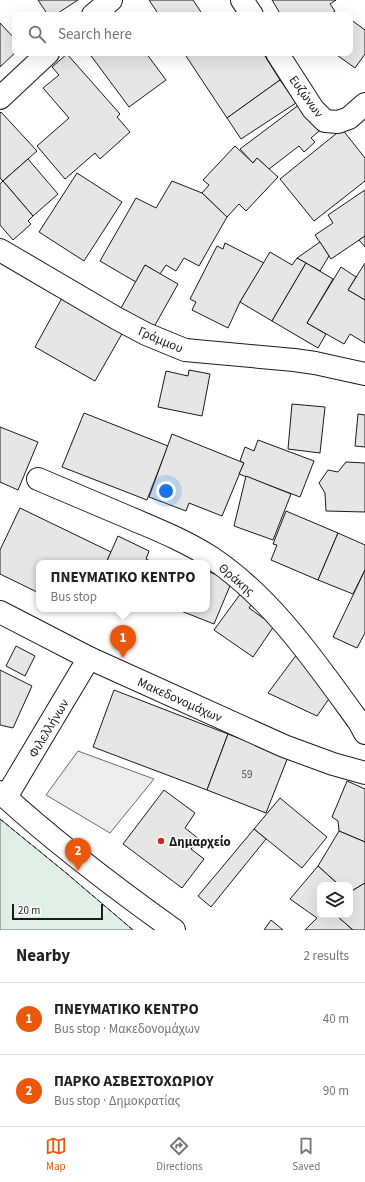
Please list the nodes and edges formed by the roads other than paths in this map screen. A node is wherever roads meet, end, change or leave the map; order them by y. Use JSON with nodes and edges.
{"nodes":[{"id":1,"x":111,"y":0,"type":"edge"},
{"id":2,"x":242,"y":0,"type":"edge"},
{"id":3,"x":97,"y":12,"type":"edge"},
{"id":4,"x":250,"y":12,"type":"edge"},
{"id":5,"x":45,"y":56,"type":"edge"},
{"id":6,"x":279,"y":56,"type":"edge"},
{"id":7,"x":0,"y":98,"type":"edge"},
{"id":8,"x":365,"y":104,"type":"edge"},
{"id":9,"x":0,"y":250,"type":"edge"},
{"id":10,"x":365,"y":374,"type":"edge"},
{"id":11,"x":38,"y":479,"type":"dead end"},
{"id":12,"x":0,"y":612,"type":"edge"},
{"id":13,"x":90,"y":658,"type":"junction"},
{"id":14,"x":365,"y":733,"type":"edge"},
{"id":15,"x":365,"y":773,"type":"edge"},
{"id":16,"x":3,"y":795,"type":"edge"},
{"id":17,"x":174,"y":930,"type":"edge"}],
"edges":[{"from":1,"to":3,"type":"street"},
{"from":2,"to":4,"type":"street"},
{"from":5,"to":7,"type":"street"},
{"from":6,"to":8,"type":"street","name":"Ευζώνων"},
{"from":9,"to":10,"type":"street","name":"Γράμμου"},
{"from":11,"to":14,"type":"street","name":"Θράκης"},
{"from":12,"to":13,"type":"street","name":"Μακεδονομάχων"},
{"from":13,"to":15,"type":"street","name":"Μακεδονομάχων"},
{"from":13,"to":16,"type":"street","name":"Φιλελλήνων"},
{"from":16,"to":17,"type":"street"}]}
